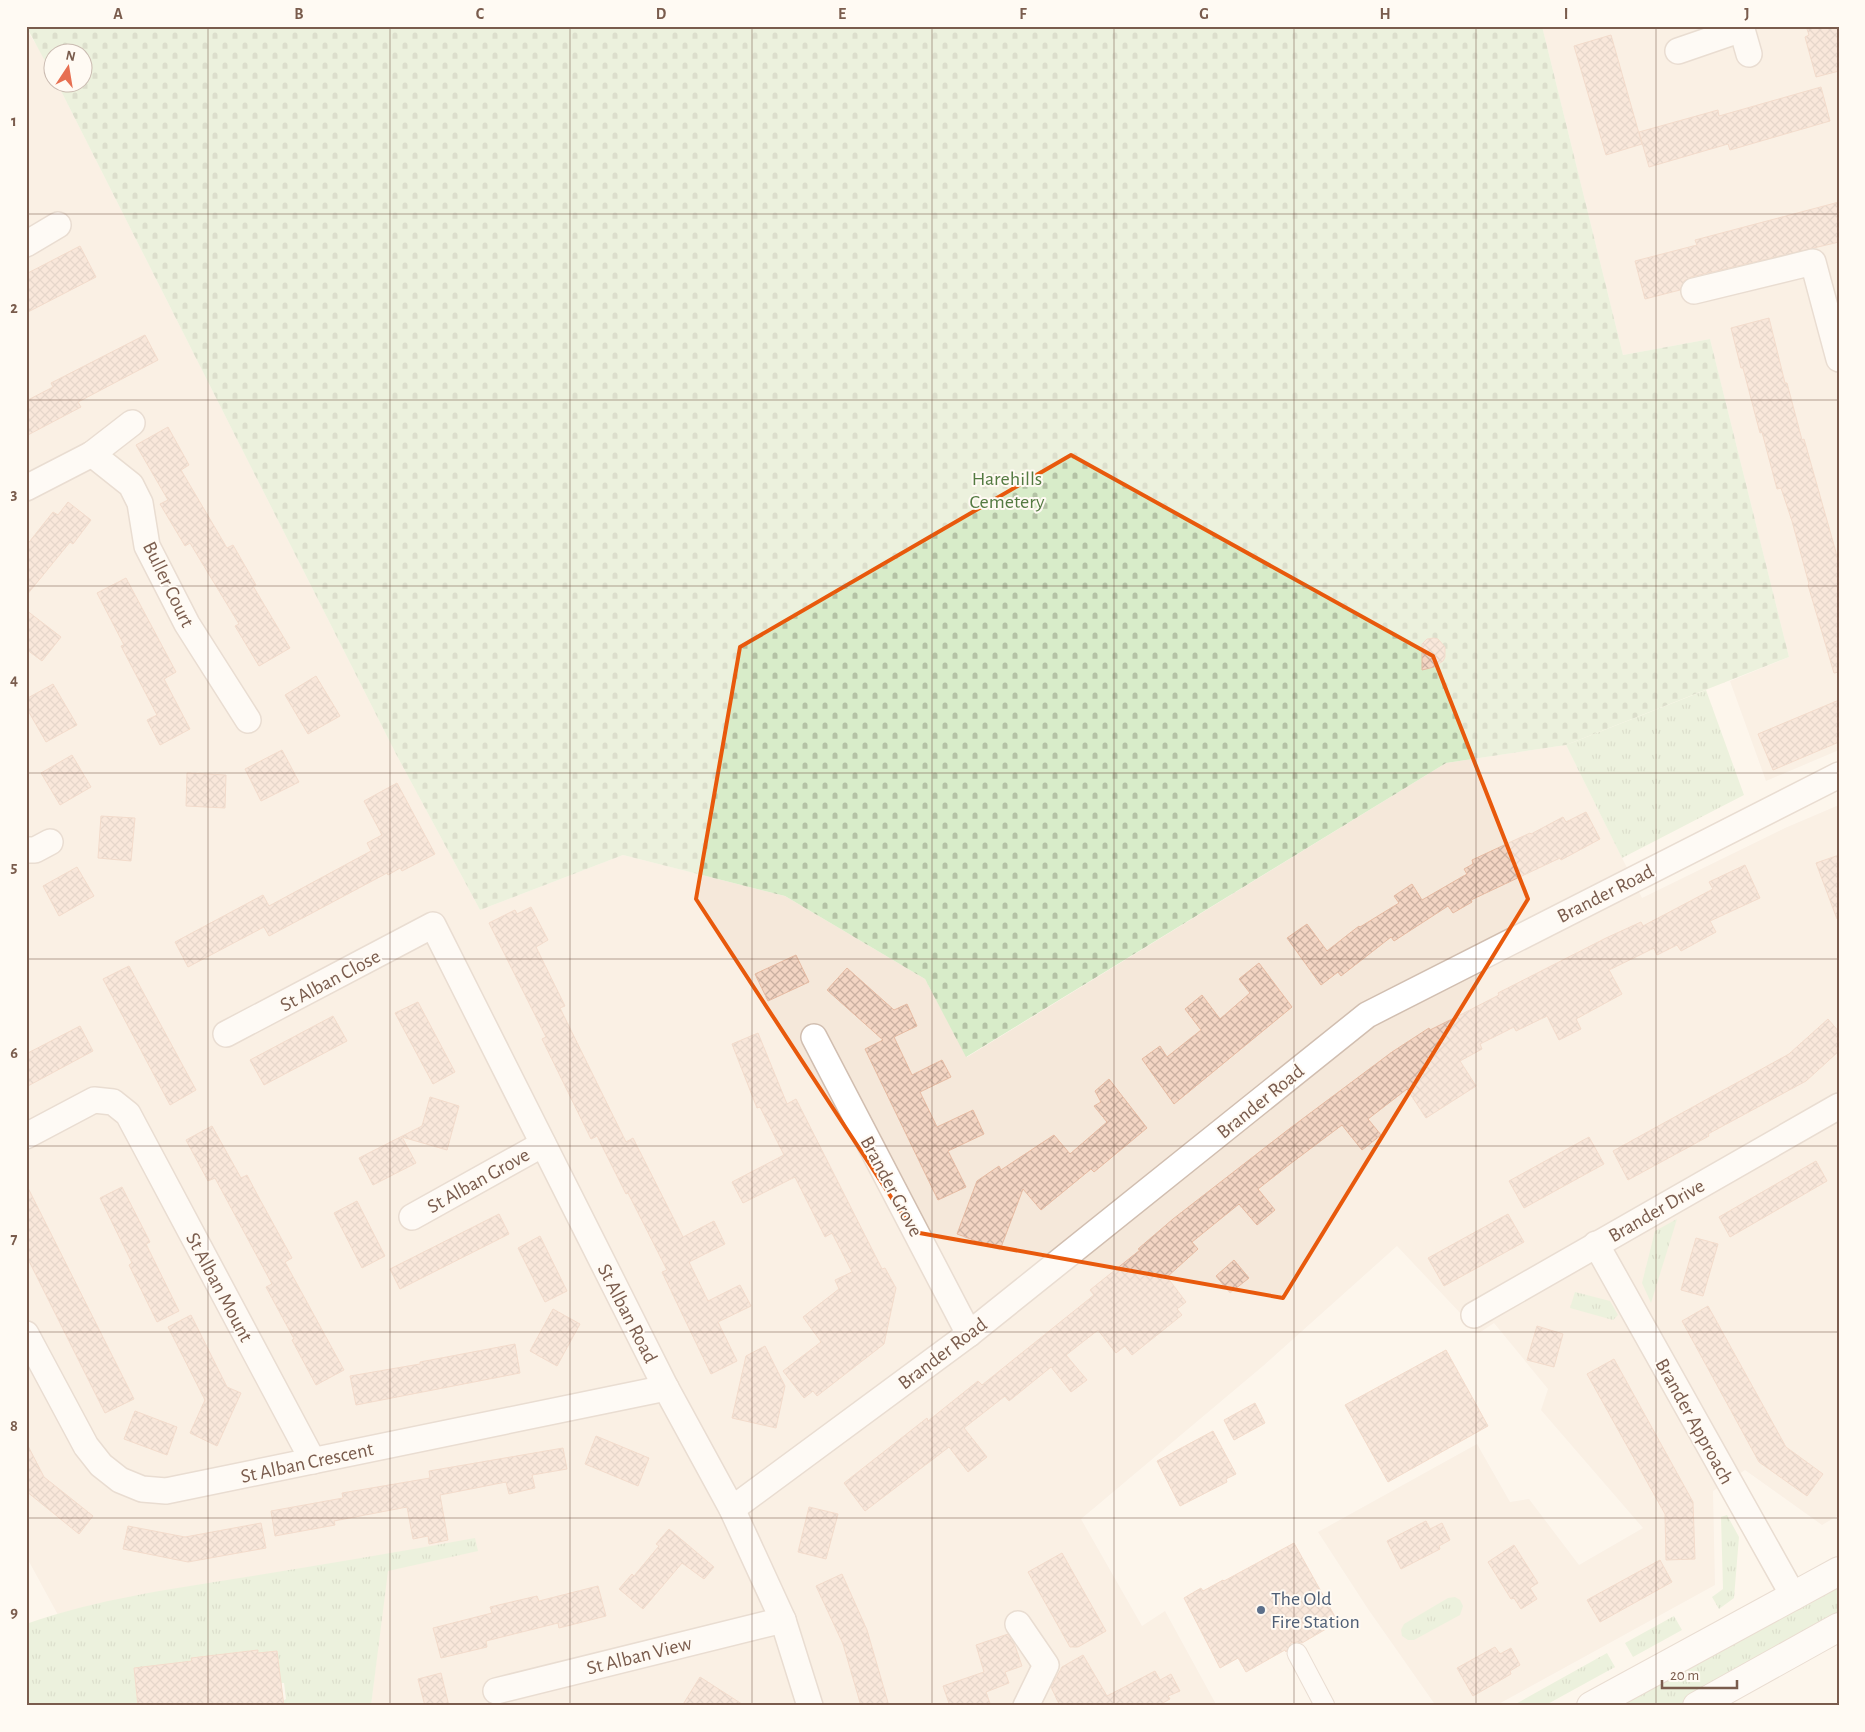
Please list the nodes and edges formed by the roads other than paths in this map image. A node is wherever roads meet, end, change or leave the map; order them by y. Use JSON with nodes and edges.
{"nodes":[{"id":1,"x":1741,"y":28,"type":"edge"},
{"id":2,"x":1678,"y":51,"type":"dead end"},
{"id":3,"x":1749,"y":54,"type":"dead end"},
{"id":4,"x":58,"y":225,"type":"dead end"},
{"id":5,"x":26,"y":244,"type":"edge"},
{"id":6,"x":1694,"y":291,"type":"dead end"},
{"id":7,"x":1839,"y":359,"type":"edge"},
{"id":8,"x":132,"y":423,"type":"dead end"},
{"id":9,"x":92,"y":454,"type":"junction"},
{"id":10,"x":26,"y":488,"type":"edge"},
{"id":11,"x":248,"y":720,"type":"dead end"},
{"id":12,"x":1839,"y":775,"type":"edge"},
{"id":13,"x":50,"y":842,"type":"dead end"},
{"id":14,"x":26,"y":850,"type":"edge"},
{"id":15,"x":433,"y":925,"type":"joint"},
{"id":16,"x":226,"y":1034,"type":"dead end"},
{"id":17,"x":814,"y":1037,"type":"dead end"},
{"id":18,"x":1839,"y":1106,"type":"edge"},
{"id":19,"x":26,"y":1136,"type":"edge"},
{"id":20,"x":543,"y":1144,"type":"junction"},
{"id":21,"x":412,"y":1217,"type":"dead end"},
{"id":22,"x":1596,"y":1244,"type":"junction"},
{"id":23,"x":1474,"y":1315,"type":"dead end"},
{"id":24,"x":26,"y":1334,"type":"edge"},
{"id":25,"x":969,"y":1334,"type":"junction"},
{"id":26,"x":666,"y":1388,"type":"junction"},
{"id":27,"x":313,"y":1460,"type":"junction"},
{"id":28,"x":732,"y":1509,"type":"junction"},
{"id":29,"x":1839,"y":1572,"type":"edge"},
{"id":30,"x":1794,"y":1597,"type":"junction"},
{"id":31,"x":782,"y":1620,"type":"junction"},
{"id":32,"x":1018,"y":1624,"type":"dead end"},
{"id":33,"x":1839,"y":1627,"type":"edge"},
{"id":34,"x":1297,"y":1652,"type":"dead end"},
{"id":35,"x":496,"y":1691,"type":"dead end"},
{"id":36,"x":810,"y":1706,"type":"edge"},
{"id":37,"x":1026,"y":1706,"type":"edge"},
{"id":38,"x":1325,"y":1706,"type":"edge"},
{"id":39,"x":1591,"y":1706,"type":"edge"},
{"id":40,"x":1697,"y":1706,"type":"edge"}],
"edges":[{"from":1,"to":2,"type":"street"},
{"from":1,"to":3,"type":"street"},
{"from":4,"to":5,"type":"street"},
{"from":6,"to":7,"type":"street"},
{"from":8,"to":9,"type":"street"},
{"from":9,"to":10,"type":"street"},
{"from":9,"to":11,"type":"street","name":"Buller Court"},
{"from":12,"to":25,"type":"street","name":"Brander Road"},
{"from":13,"to":14,"type":"street"},
{"from":15,"to":16,"type":"street","name":"St Alban Close"},
{"from":15,"to":20,"type":"street","name":"St Alban Road"},
{"from":17,"to":25,"type":"street","name":"Brander Grove"},
{"from":18,"to":22,"type":"street","name":"Brander Drive"},
{"from":19,"to":27,"type":"street","name":"St Alban Mount"},
{"from":20,"to":21,"type":"street","name":"St Alban Grove"},
{"from":20,"to":26,"type":"street","name":"St Alban Road"},
{"from":22,"to":23,"type":"street","name":"Brander Drive"},
{"from":22,"to":30,"type":"street","name":"Brander Approach"},
{"from":24,"to":27,"type":"street","name":"St Alban Crescent"},
{"from":25,"to":28,"type":"street","name":"Brander Road"},
{"from":26,"to":27,"type":"street","name":"St Alban Crescent"},
{"from":26,"to":28,"type":"street","name":"St Alban Road"},
{"from":28,"to":31,"type":"street","name":"St Alban Road"},
{"from":29,"to":30,"type":"street"},
{"from":30,"to":39,"type":"street"},
{"from":31,"to":35,"type":"street","name":"St Alban View"},
{"from":31,"to":36,"type":"street","name":"St Alban Road"},
{"from":32,"to":37,"type":"street"},
{"from":33,"to":40,"type":"street"},
{"from":34,"to":38,"type":"street"}]}
